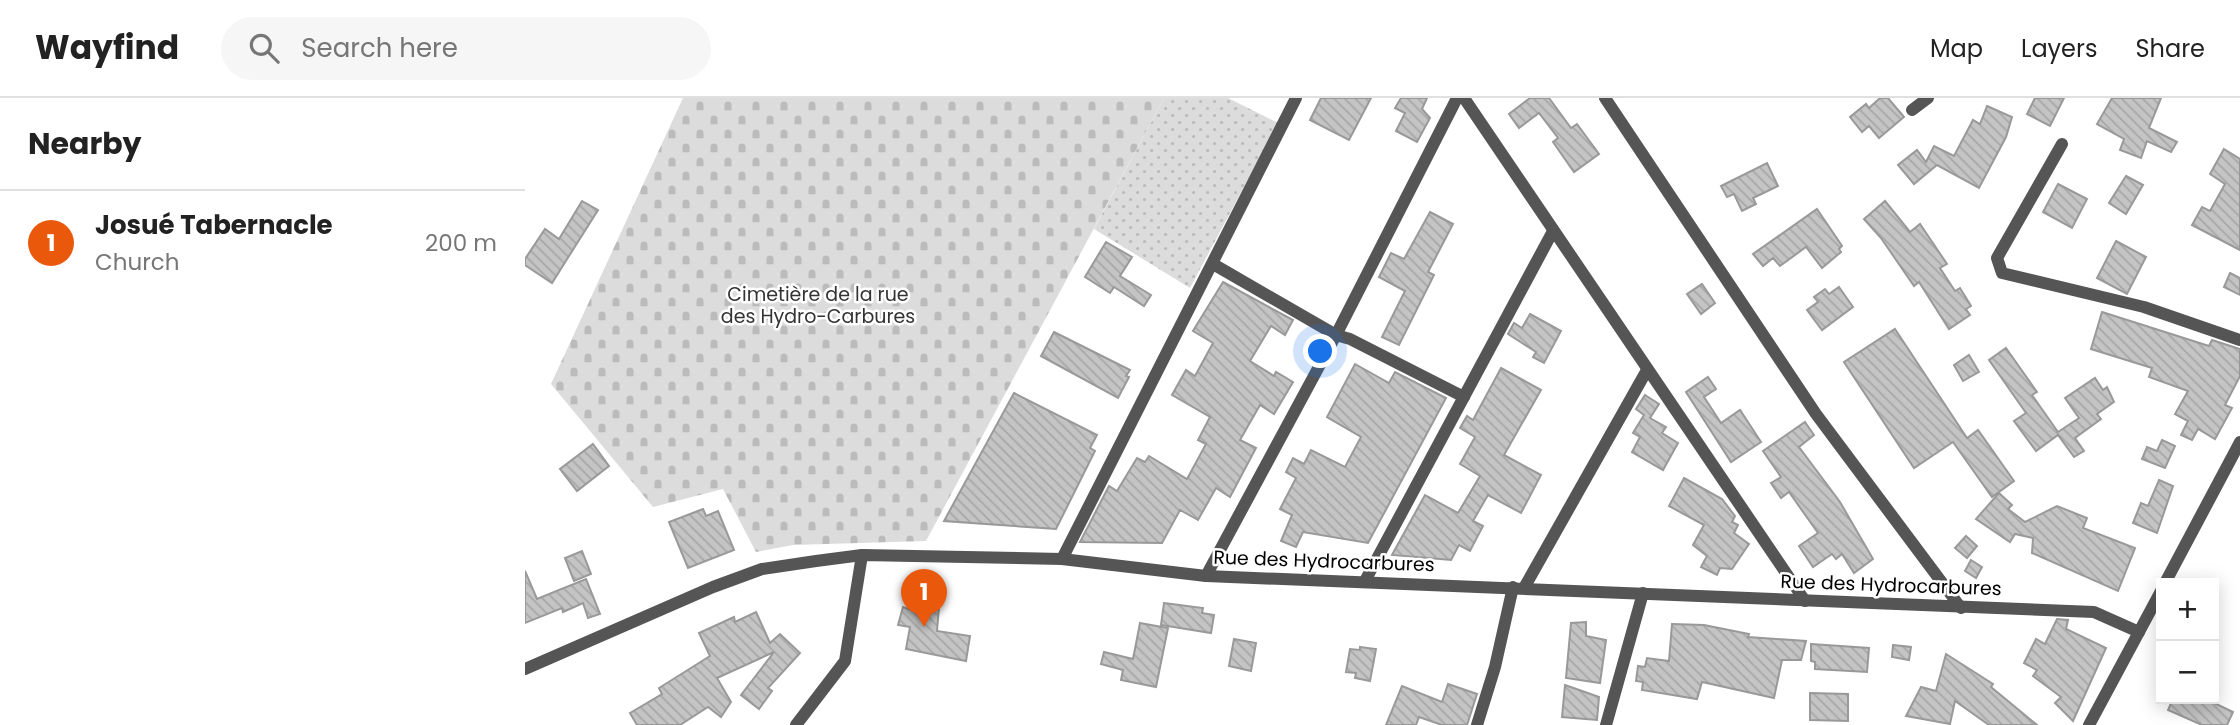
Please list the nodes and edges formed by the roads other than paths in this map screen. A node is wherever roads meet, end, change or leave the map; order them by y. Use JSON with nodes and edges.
{"nodes":[{"id":1,"x":1296,"y":98,"type":"edge"},
{"id":2,"x":1457,"y":98,"type":"edge"},
{"id":3,"x":1464,"y":98,"type":"edge"},
{"id":4,"x":1605,"y":98,"type":"edge"},
{"id":5,"x":1928,"y":98,"type":"edge"},
{"id":6,"x":1912,"y":110,"type":"dead end"},
{"id":7,"x":2062,"y":144,"type":"dead end"},
{"id":8,"x":1553,"y":231,"type":"junction"},
{"id":9,"x":1213,"y":264,"type":"junction"},
{"id":10,"x":1336,"y":335,"type":"junction"},
{"id":11,"x":2240,"y":340,"type":"edge"},
{"id":12,"x":1647,"y":370,"type":"junction"},
{"id":13,"x":1464,"y":397,"type":"junction"},
{"id":14,"x":2240,"y":442,"type":"edge"},
{"id":15,"x":862,"y":555,"type":"junction"},
{"id":16,"x":1062,"y":559,"type":"junction"},
{"id":17,"x":1206,"y":576,"type":"junction"},
{"id":18,"x":2168,"y":578,"type":"edge"},
{"id":19,"x":1365,"y":581,"type":"junction"},
{"id":20,"x":1518,"y":587,"type":"junction"},
{"id":21,"x":1643,"y":593,"type":"junction"},
{"id":22,"x":2156,"y":600,"type":"edge"},
{"id":23,"x":1805,"y":601,"type":"junction"},
{"id":24,"x":1961,"y":608,"type":"junction"},
{"id":25,"x":2139,"y":632,"type":"junction"},
{"id":26,"x":525,"y":669,"type":"edge"},
{"id":27,"x":796,"y":725,"type":"edge"},
{"id":28,"x":1477,"y":725,"type":"edge"},
{"id":29,"x":1605,"y":725,"type":"edge"},
{"id":30,"x":2089,"y":725,"type":"edge"}],
"edges":[{"from":1,"to":9,"type":"street"},
{"from":2,"to":10,"type":"street"},
{"from":3,"to":8,"type":"street"},
{"from":4,"to":24,"type":"street"},
{"from":5,"to":6,"type":"street"},
{"from":7,"to":11,"type":"street"},
{"from":8,"to":12,"type":"street"},
{"from":8,"to":13,"type":"street"},
{"from":9,"to":10,"type":"street"},
{"from":9,"to":16,"type":"street"},
{"from":10,"to":13,"type":"street"},
{"from":10,"to":17,"type":"street"},
{"from":12,"to":20,"type":"street"},
{"from":12,"to":23,"type":"street"},
{"from":13,"to":19,"type":"street"},
{"from":14,"to":18,"type":"street"},
{"from":15,"to":16,"type":"street","name":"Rue des Hydrocarbures"},
{"from":15,"to":26,"type":"street","name":"Rue des Hydrocarbures"},
{"from":15,"to":27,"type":"street"},
{"from":16,"to":17,"type":"street","name":"Rue des Hydrocarbures"},
{"from":17,"to":19,"type":"street","name":"Rue des Hydrocarbures"},
{"from":19,"to":20,"type":"street","name":"Rue des Hydrocarbures"},
{"from":20,"to":21,"type":"street","name":"Rue des Hydrocarbures"},
{"from":20,"to":28,"type":"street"},
{"from":21,"to":23,"type":"street","name":"Rue des Hydrocarbures"},
{"from":21,"to":29,"type":"street"},
{"from":22,"to":25,"type":"street"},
{"from":23,"to":24,"type":"street","name":"Rue des Hydrocarbures"},
{"from":24,"to":25,"type":"street","name":"Rue des Hydrocarbures"},
{"from":25,"to":30,"type":"street"}]}
